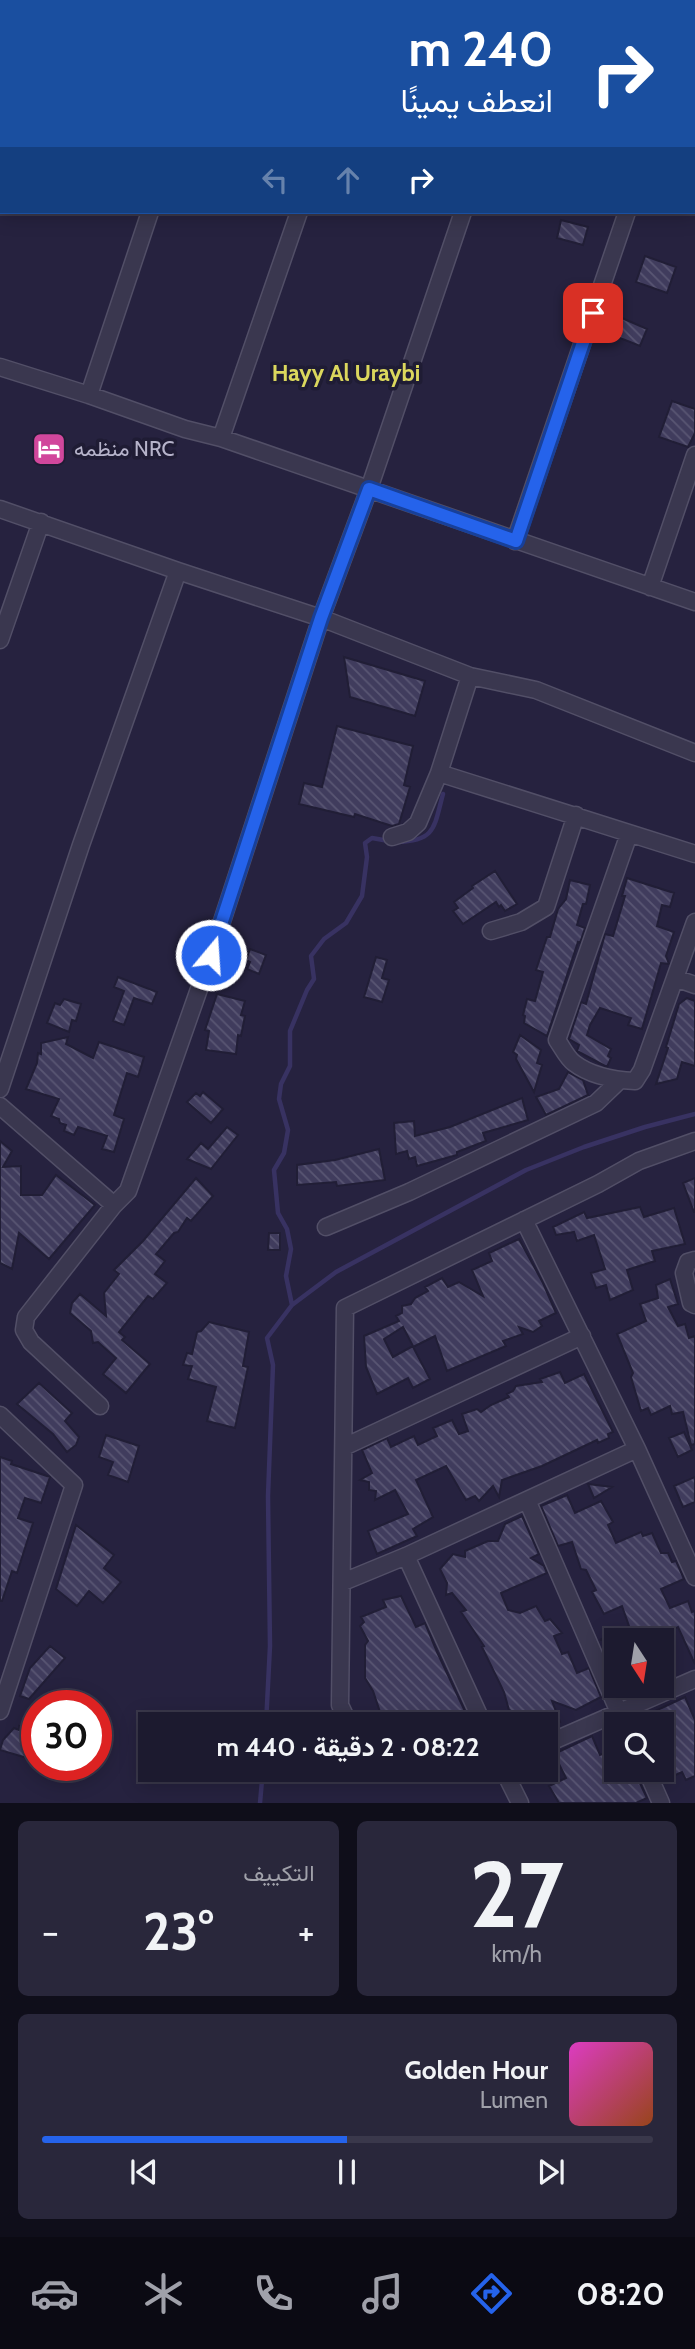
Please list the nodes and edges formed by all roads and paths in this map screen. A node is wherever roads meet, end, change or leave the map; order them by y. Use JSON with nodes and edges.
{"nodes":[{"id":1,"x":149,"y":214,"type":"edge"},
{"id":2,"x":298,"y":214,"type":"edge"},
{"id":3,"x":462,"y":214,"type":"edge"},
{"id":4,"x":626,"y":214,"type":"edge"},
{"id":5,"x":0,"y":367,"type":"edge"},
{"id":6,"x":89,"y":395,"type":"junction"},
{"id":7,"x":221,"y":438,"type":"junction"},
{"id":8,"x":695,"y":455,"type":"edge"},
{"id":9,"x":369,"y":489,"type":"junction"},
{"id":10,"x":0,"y":509,"type":"edge"},
{"id":11,"x":41,"y":522,"type":"junction"},
{"id":12,"x":516,"y":541,"type":"junction"},
{"id":13,"x":178,"y":571,"type":"junction"},
{"id":14,"x":650,"y":587,"type":"junction"},
{"id":15,"x":695,"y":602,"type":"edge"},
{"id":16,"x":321,"y":618,"type":"junction"},
{"id":17,"x":0,"y":640,"type":"edge"},
{"id":18,"x":470,"y":676,"type":"junction"},
{"id":19,"x":695,"y":753,"type":"edge"},
{"id":20,"x":439,"y":773,"type":"junction"},
{"id":21,"x":576,"y":816,"type":"junction"},
{"id":22,"x":629,"y":834,"type":"junction"},
{"id":23,"x":392,"y":836,"type":"dead end"},
{"id":24,"x":695,"y":854,"type":"edge"},
{"id":25,"x":695,"y":922,"type":"edge"},
{"id":26,"x":491,"y":931,"type":"dead end"},
{"id":27,"x":675,"y":978,"type":"junction"},
{"id":28,"x":695,"y":985,"type":"edge"},
{"id":29,"x":620,"y":1080,"type":"junction"},
{"id":30,"x":0,"y":1088,"type":"edge"},
{"id":31,"x":0,"y":1106,"type":"edge"},
{"id":32,"x":695,"y":1141,"type":"edge"},
{"id":33,"x":114,"y":1205,"type":"junction"},
{"id":34,"x":524,"y":1220,"type":"junction"},
{"id":35,"x":327,"y":1227,"type":"dead end"},
{"id":36,"x":695,"y":1260,"type":"edge"},
{"id":37,"x":695,"y":1305,"type":"edge"},
{"id":38,"x":582,"y":1336,"type":"junction"},
{"id":39,"x":100,"y":1406,"type":"dead end"},
{"id":40,"x":0,"y":1415,"type":"edge"},
{"id":41,"x":344,"y":1447,"type":"junction"},
{"id":42,"x":637,"y":1449,"type":"junction"},
{"id":43,"x":527,"y":1500,"type":"junction"},
{"id":44,"x":407,"y":1556,"type":"junction"},
{"id":45,"x":695,"y":1577,"type":"edge"},
{"id":46,"x":343,"y":1582,"type":"junction"},
{"id":47,"x":695,"y":1679,"type":"edge"},
{"id":48,"x":0,"y":1712,"type":"edge"},
{"id":49,"x":343,"y":1712,"type":"edge"},
{"id":50,"x":477,"y":1712,"type":"edge"},
{"id":51,"x":619,"y":1712,"type":"edge"},
{"id":52,"x":633,"y":1712,"type":"edge"},
{"id":53,"x":604,"y":1724,"type":"edge"},
{"id":54,"x":558,"y":1740,"type":"edge"},
{"id":55,"x":510,"y":1782,"type":"edge"},
{"id":56,"x":652,"y":1782,"type":"edge"},
{"id":57,"x":520,"y":1803,"type":"edge"},
{"id":58,"x":661,"y":1803,"type":"edge"}],
"edges":[{"from":1,"to":6,"type":"street"},
{"from":2,"to":7,"type":"street"},
{"from":3,"to":9,"type":"street"},
{"from":4,"to":12,"type":"street"},
{"from":5,"to":6,"type":"street"},
{"from":6,"to":7,"type":"street"},
{"from":7,"to":9,"type":"street"},
{"from":8,"to":14,"type":"street"},
{"from":9,"to":12,"type":"street"},
{"from":9,"to":16,"type":"street"},
{"from":10,"to":11,"type":"street"},
{"from":11,"to":13,"type":"street"},
{"from":11,"to":17,"type":"street"},
{"from":12,"to":14,"type":"street"},
{"from":13,"to":16,"type":"street"},
{"from":13,"to":30,"type":"street"},
{"from":14,"to":15,"type":"street"},
{"from":16,"to":18,"type":"street"},
{"from":16,"to":33,"type":"street"},
{"from":18,"to":19,"type":"street"},
{"from":18,"to":20,"type":"street"},
{"from":20,"to":21,"type":"street"},
{"from":20,"to":23,"type":"street"},
{"from":21,"to":22,"type":"street"},
{"from":21,"to":26,"type":"street"},
{"from":22,"to":24,"type":"street"},
{"from":22,"to":29,"type":"street"},
{"from":25,"to":27,"type":"street"},
{"from":27,"to":28,"type":"street"},
{"from":27,"to":29,"type":"street"},
{"from":29,"to":35,"type":"street"},
{"from":31,"to":33,"type":"street"},
{"from":32,"to":34,"type":"street"},
{"from":33,"to":39,"type":"street"},
{"from":34,"to":38,"type":"street"},
{"from":34,"to":41,"type":"street"},
{"from":36,"to":37,"type":"street"},
{"from":38,"to":41,"type":"street"},
{"from":38,"to":42,"type":"street"},
{"from":40,"to":48,"type":"street"},
{"from":41,"to":46,"type":"street"},
{"from":42,"to":43,"type":"street"},
{"from":42,"to":45,"type":"street"},
{"from":43,"to":44,"type":"street"},
{"from":43,"to":51,"type":"street"},
{"from":44,"to":46,"type":"street"},
{"from":44,"to":50,"type":"street"},
{"from":46,"to":49,"type":"street"},
{"from":47,"to":52,"type":"street"},
{"from":53,"to":54,"type":"street"},
{"from":55,"to":57,"type":"street"},
{"from":56,"to":58,"type":"street"}]}
